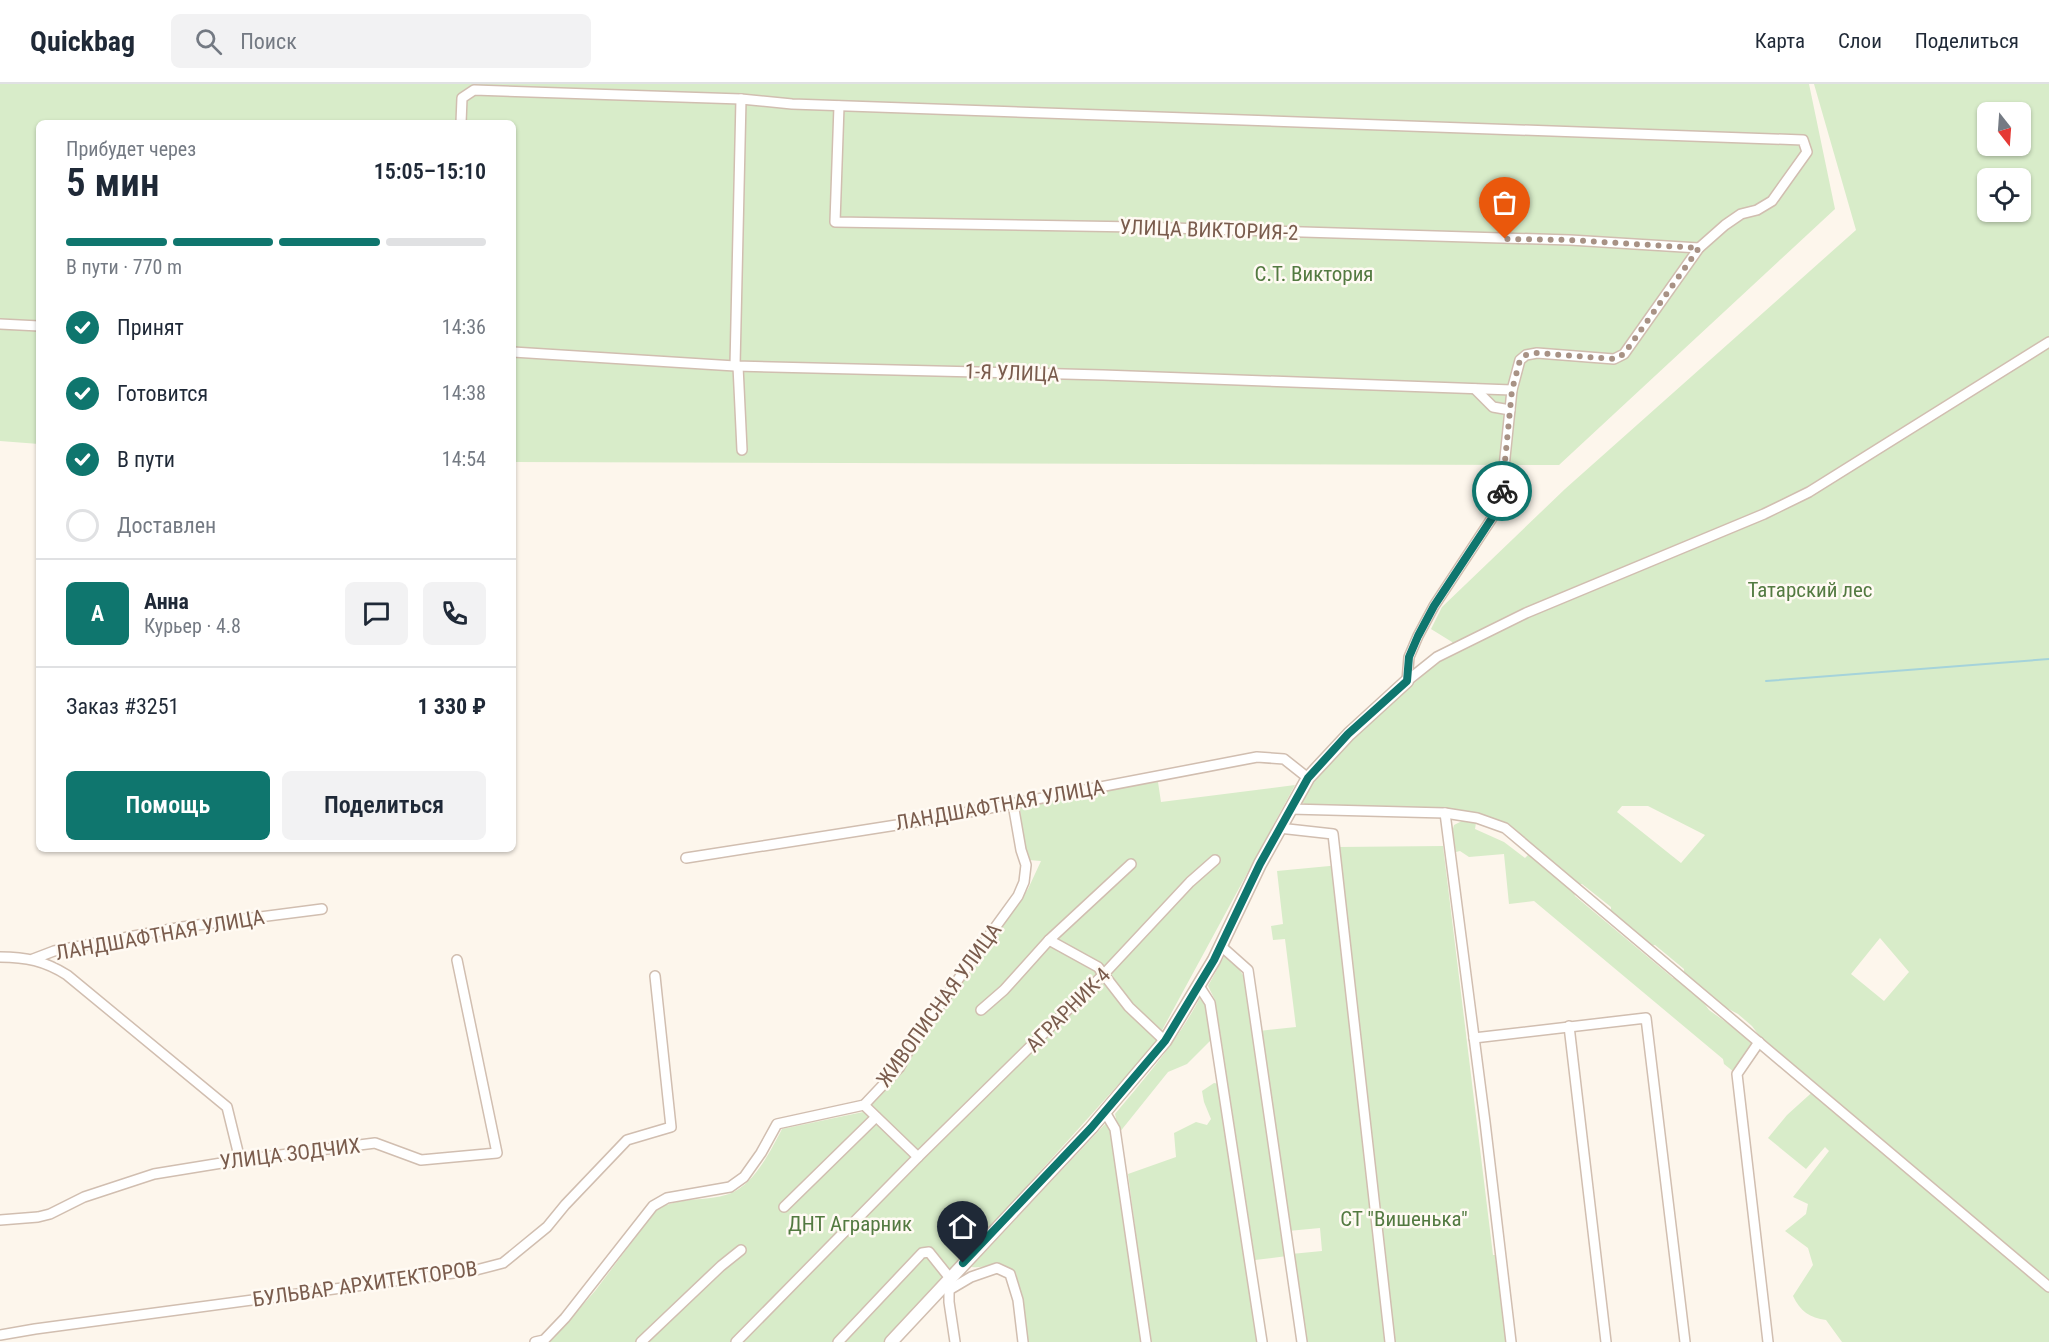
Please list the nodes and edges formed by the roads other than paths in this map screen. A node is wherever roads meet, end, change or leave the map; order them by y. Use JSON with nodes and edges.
{"nodes":[{"id":1,"x":741,"y":99,"type":"junction"},
{"id":2,"x":839,"y":106,"type":"junction"},
{"id":3,"x":461,"y":120,"type":"edge"},
{"id":4,"x":1699,"y":248,"type":"junction"},
{"id":5,"x":0,"y":324,"type":"edge"},
{"id":6,"x":36,"y":327,"type":"edge"},
{"id":7,"x":2049,"y":342,"type":"edge"},
{"id":8,"x":516,"y":352,"type":"edge"},
{"id":9,"x":737,"y":366,"type":"junction"},
{"id":10,"x":1475,"y":389,"type":"junction"},
{"id":11,"x":1512,"y":390,"type":"junction"},
{"id":12,"x":1509,"y":410,"type":"junction"},
{"id":13,"x":742,"y":450,"type":"dead end"},
{"id":14,"x":1407,"y":681,"type":"junction"},
{"id":15,"x":1308,"y":778,"type":"junction"},
{"id":16,"x":1013,"y":804,"type":"junction"},
{"id":17,"x":1290,"y":809,"type":"junction"},
{"id":18,"x":1445,"y":813,"type":"junction"},
{"id":19,"x":1279,"y":828,"type":"junction"},
{"id":20,"x":686,"y":858,"type":"dead end"},
{"id":21,"x":1215,"y":860,"type":"dead end"},
{"id":22,"x":1131,"y":864,"type":"dead end"},
{"id":23,"x":322,"y":909,"type":"dead end"},
{"id":24,"x":1049,"y":940,"type":"junction"},
{"id":25,"x":1221,"y":946,"type":"junction"},
{"id":26,"x":0,"y":957,"type":"edge"},
{"id":27,"x":33,"y":959,"type":"junction"},
{"id":28,"x":457,"y":960,"type":"dead end"},
{"id":29,"x":1104,"y":974,"type":"junction"},
{"id":30,"x":655,"y":976,"type":"dead end"},
{"id":31,"x":1199,"y":986,"type":"junction"},
{"id":32,"x":981,"y":1010,"type":"dead end"},
{"id":33,"x":1569,"y":1026,"type":"junction"},
{"id":34,"x":1474,"y":1038,"type":"junction"},
{"id":35,"x":1165,"y":1041,"type":"junction"},
{"id":36,"x":1759,"y":1042,"type":"junction"},
{"id":37,"x":864,"y":1105,"type":"junction"},
{"id":38,"x":1105,"y":1112,"type":"junction"},
{"id":39,"x":876,"y":1117,"type":"junction"},
{"id":40,"x":918,"y":1158,"type":"junction"},
{"id":41,"x":240,"y":1160,"type":"junction"},
{"id":42,"x":784,"y":1207,"type":"dead end"},
{"id":43,"x":0,"y":1220,"type":"edge"},
{"id":44,"x":741,"y":1250,"type":"dead end"},
{"id":45,"x":949,"y":1283,"type":"junction"},
{"id":46,"x":2049,"y":1287,"type":"edge"},
{"id":47,"x":0,"y":1335,"type":"edge"},
{"id":48,"x":536,"y":1342,"type":"edge"},
{"id":49,"x":641,"y":1342,"type":"edge"},
{"id":50,"x":736,"y":1342,"type":"edge"},
{"id":51,"x":838,"y":1342,"type":"edge"},
{"id":52,"x":891,"y":1342,"type":"edge"},
{"id":53,"x":955,"y":1342,"type":"edge"},
{"id":54,"x":1023,"y":1342,"type":"edge"},
{"id":55,"x":1146,"y":1342,"type":"edge"},
{"id":56,"x":1262,"y":1342,"type":"edge"},
{"id":57,"x":1302,"y":1342,"type":"edge"},
{"id":58,"x":1390,"y":1342,"type":"edge"},
{"id":59,"x":1511,"y":1342,"type":"edge"},
{"id":60,"x":1606,"y":1342,"type":"edge"},
{"id":61,"x":1685,"y":1342,"type":"edge"},
{"id":62,"x":1768,"y":1342,"type":"edge"}],
"edges":[{"from":1,"to":2,"type":"street"},
{"from":1,"to":3,"type":"street"},
{"from":1,"to":9,"type":"street"},
{"from":2,"to":4,"type":"street","name":"УЛИЦА ВИКТОРИЯ-2"},
{"from":2,"to":4,"type":"street"},
{"from":4,"to":11,"type":"street"},
{"from":5,"to":6,"type":"street"},
{"from":7,"to":14,"type":"street"},
{"from":8,"to":9,"type":"street","name":"1-Я УЛИЦА"},
{"from":9,"to":10,"type":"street","name":"1-Я УЛИЦА"},
{"from":9,"to":13,"type":"street"},
{"from":10,"to":11,"type":"street","name":"1-Я УЛИЦА"},
{"from":10,"to":12,"type":"street"},
{"from":11,"to":12,"type":"street"},
{"from":12,"to":14,"type":"street"},
{"from":14,"to":15,"type":"street"},
{"from":15,"to":16,"type":"street","name":"ЛАНДШАФТНАЯ УЛИЦА"},
{"from":15,"to":17,"type":"street"},
{"from":16,"to":20,"type":"street","name":"ЛАНДШАФТНАЯ УЛИЦА"},
{"from":16,"to":37,"type":"street","name":"ЖИВОПИСНАЯ УЛИЦА"},
{"from":17,"to":18,"type":"street"},
{"from":17,"to":19,"type":"street"},
{"from":18,"to":34,"type":"street"},
{"from":18,"to":36,"type":"street"},
{"from":19,"to":25,"type":"street"},
{"from":19,"to":58,"type":"street"},
{"from":21,"to":29,"type":"street","name":"АГРАРНИК-4"},
{"from":22,"to":24,"type":"street"},
{"from":23,"to":27,"type":"street","name":"ЛАНДШАФТНАЯ УЛИЦА"},
{"from":24,"to":29,"type":"street"},
{"from":24,"to":32,"type":"street"},
{"from":25,"to":31,"type":"street"},
{"from":25,"to":57,"type":"street"},
{"from":26,"to":27,"type":"street","name":"ЛАНДШАФТНАЯ УЛИЦА"},
{"from":27,"to":41,"type":"street"},
{"from":28,"to":41,"type":"street","name":"УЛИЦА ЗОДЧИХ"},
{"from":29,"to":35,"type":"street"},
{"from":29,"to":40,"type":"street","name":"АГРАРНИК-4"},
{"from":30,"to":47,"type":"street","name":"БУЛЬВАР АРХИТЕКТОРОВ"},
{"from":31,"to":35,"type":"street"},
{"from":31,"to":56,"type":"street"},
{"from":33,"to":34,"type":"street"},
{"from":33,"to":60,"type":"street"},
{"from":33,"to":61,"type":"street"},
{"from":34,"to":59,"type":"street"},
{"from":35,"to":38,"type":"street"},
{"from":36,"to":46,"type":"street"},
{"from":36,"to":62,"type":"street"},
{"from":37,"to":39,"type":"street"},
{"from":37,"to":48,"type":"street","name":"ЖИВОПИСНАЯ УЛИЦА"},
{"from":38,"to":45,"type":"street"},
{"from":38,"to":55,"type":"street"},
{"from":39,"to":40,"type":"street"},
{"from":39,"to":42,"type":"street"},
{"from":40,"to":50,"type":"street","name":"АГРАРНИК-4"},
{"from":41,"to":43,"type":"street","name":"УЛИЦА ЗОДЧИХ"},
{"from":44,"to":49,"type":"street"},
{"from":45,"to":51,"type":"street"},
{"from":45,"to":52,"type":"street"},
{"from":45,"to":53,"type":"street"},
{"from":45,"to":54,"type":"street"}]}
